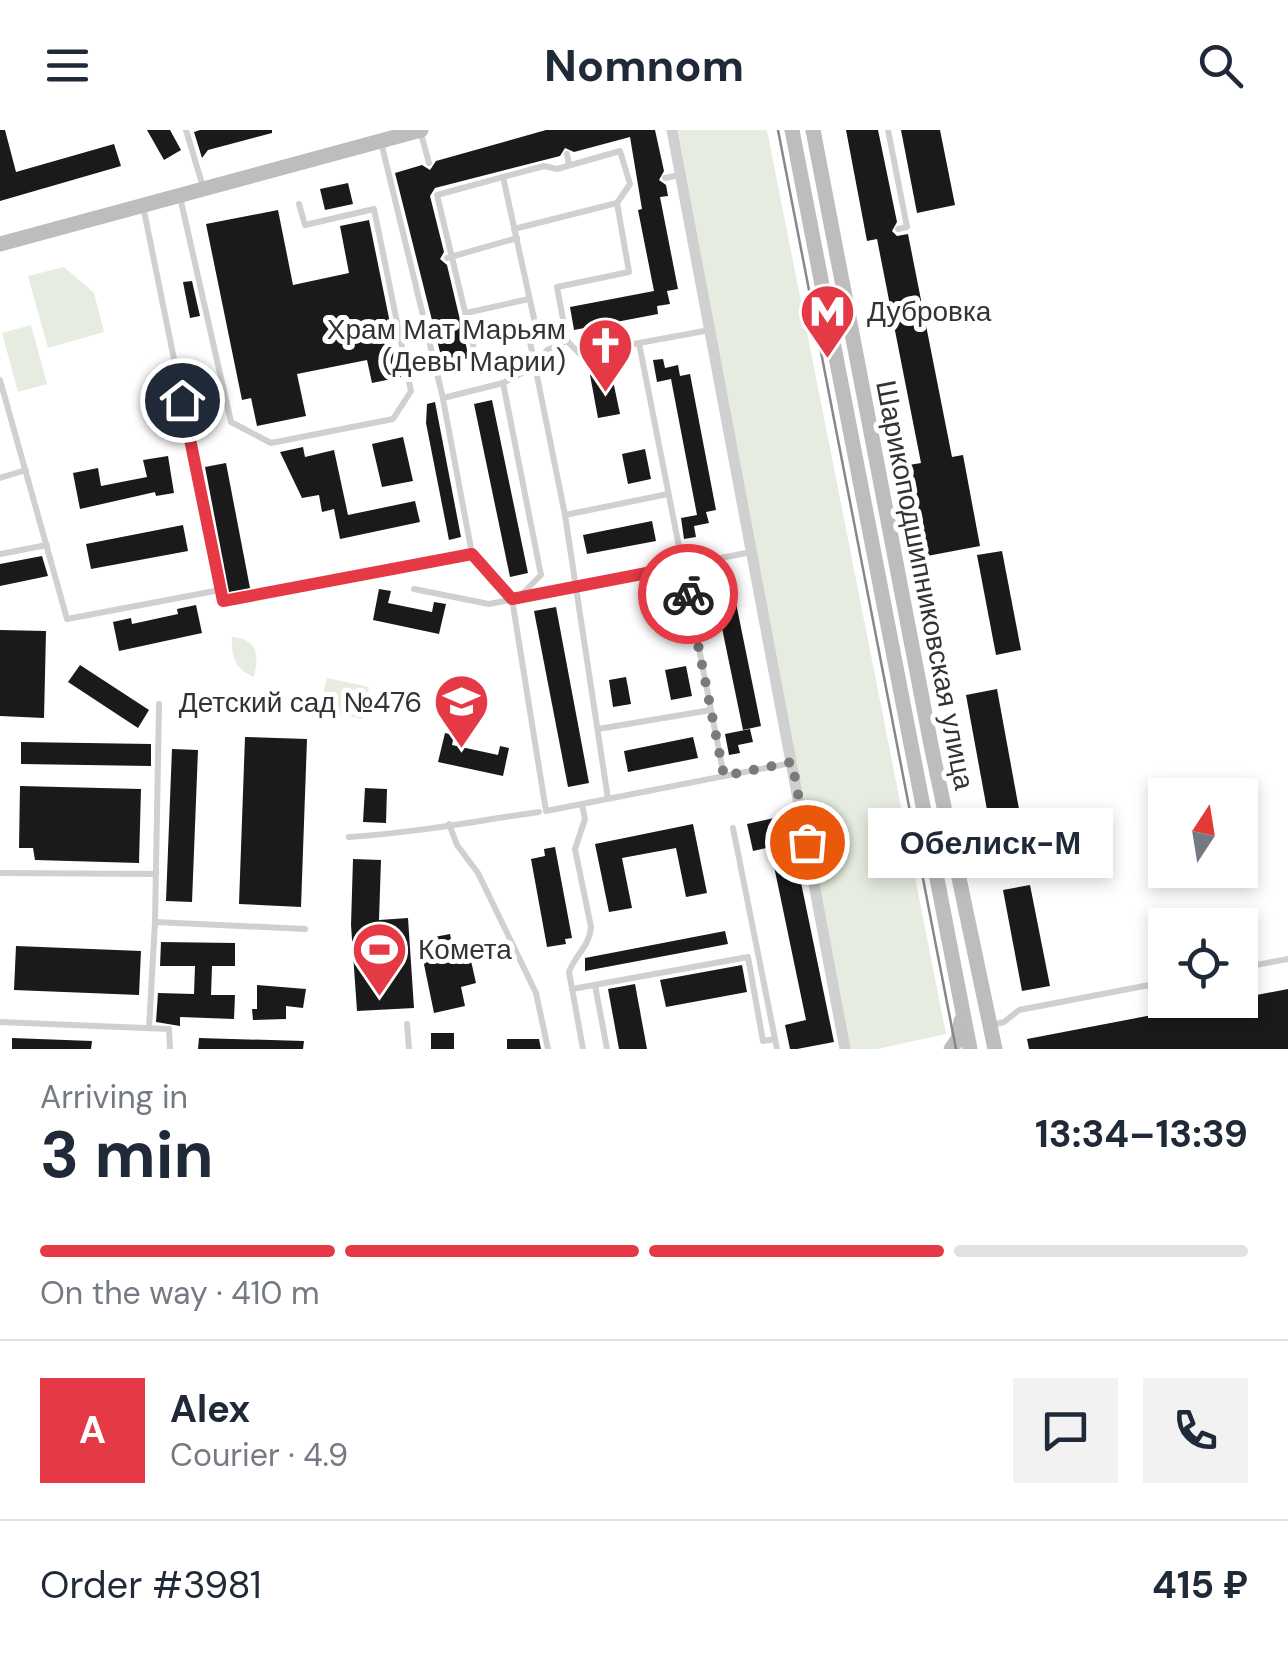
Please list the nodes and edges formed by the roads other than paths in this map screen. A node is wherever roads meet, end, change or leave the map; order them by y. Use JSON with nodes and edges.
{"nodes":[{"id":1,"x":186,"y":130,"type":"edge"},
{"id":2,"x":421,"y":130,"type":"edge"},
{"id":3,"x":672,"y":130,"type":"edge"},
{"id":4,"x":792,"y":130,"type":"edge"},
{"id":5,"x":813,"y":130,"type":"edge"},
{"id":6,"x":888,"y":130,"type":"edge"},
{"id":7,"x":380,"y":141,"type":"junction"},
{"id":8,"x":567,"y":154,"type":"dead end"},
{"id":9,"x":429,"y":163,"type":"dead end"},
{"id":10,"x":570,"y":165,"type":"junction"},
{"id":11,"x":680,"y":174,"type":"junction"},
{"id":12,"x":503,"y":177,"type":"junction"},
{"id":13,"x":665,"y":178,"type":"dead end"},
{"id":14,"x":203,"y":189,"type":"junction"},
{"id":15,"x":179,"y":195,"type":"junction"},
{"id":16,"x":617,"y":203,"type":"junction"},
{"id":17,"x":299,"y":204,"type":"dead end"},
{"id":18,"x":143,"y":205,"type":"junction"},
{"id":19,"x":898,"y":229,"type":"dead end"},
{"id":20,"x":515,"y":234,"type":"junction"},
{"id":21,"x":0,"y":244,"type":"edge"},
{"id":22,"x":450,"y":257,"type":"junction"},
{"id":23,"x":530,"y":299,"type":"junction"},
{"id":24,"x":466,"y":313,"type":"junction"},
{"id":25,"x":710,"y":330,"type":"junction"},
{"id":26,"x":567,"y":341,"type":"junction"},
{"id":27,"x":638,"y":344,"type":"junction"},
{"id":28,"x":536,"y":366,"type":"junction"},
{"id":29,"x":479,"y":370,"type":"dead end"},
{"id":30,"x":0,"y":380,"type":"edge"},
{"id":31,"x":503,"y":382,"type":"junction"},
{"id":32,"x":443,"y":398,"type":"junction"},
{"id":33,"x":12,"y":422,"type":"junction"},
{"id":34,"x":2,"y":424,"type":"edge"},
{"id":35,"x":26,"y":470,"type":"junction"},
{"id":36,"x":0,"y":478,"type":"edge"},
{"id":37,"x":668,"y":494,"type":"junction"},
{"id":38,"x":564,"y":515,"type":"junction"},
{"id":39,"x":47,"y":545,"type":"junction"},
{"id":40,"x":754,"y":552,"type":"junction"},
{"id":41,"x":0,"y":554,"type":"edge"},
{"id":42,"x":472,"y":554,"type":"junction"},
{"id":43,"x":683,"y":566,"type":"junction"},
{"id":44,"x":576,"y":586,"type":"junction"},
{"id":45,"x":414,"y":589,"type":"dead end"},
{"id":46,"x":220,"y":590,"type":"junction"},
{"id":47,"x":515,"y":599,"type":"junction"},
{"id":48,"x":159,"y":704,"type":"dead end"},
{"id":49,"x":711,"y":710,"type":"junction"},
{"id":50,"x":598,"y":728,"type":"junction"},
{"id":51,"x":792,"y":762,"type":"junction"},
{"id":52,"x":724,"y":776,"type":"junction"},
{"id":53,"x":608,"y":799,"type":"junction"},
{"id":54,"x":582,"y":804,"type":"junction"},
{"id":55,"x":539,"y":812,"type":"dead end"},
{"id":56,"x":449,"y":824,"type":"junction"},
{"id":57,"x":734,"y":828,"type":"dead end"},
{"id":58,"x":349,"y":837,"type":"dead end"},
{"id":59,"x":0,"y":874,"type":"edge"},
{"id":60,"x":156,"y":874,"type":"junction"},
{"id":61,"x":155,"y":922,"type":"junction"},
{"id":62,"x":305,"y":929,"type":"dead end"},
{"id":63,"x":1288,"y":959,"type":"edge"},
{"id":64,"x":1258,"y":965,"type":"edge"},
{"id":65,"x":596,"y":985,"type":"junction"},
{"id":66,"x":1148,"y":985,"type":"edge"},
{"id":67,"x":572,"y":989,"type":"junction"},
{"id":68,"x":962,"y":1012,"type":"junction"},
{"id":69,"x":990,"y":1021,"type":"junction"},
{"id":70,"x":0,"y":1022,"type":"edge"},
{"id":71,"x":407,"y":1024,"type":"dead end"},
{"id":72,"x":149,"y":1028,"type":"junction"},
{"id":73,"x":775,"y":1038,"type":"junction"},
{"id":74,"x":170,"y":1049,"type":"edge"},
{"id":75,"x":409,"y":1049,"type":"edge"},
{"id":76,"x":548,"y":1049,"type":"edge"},
{"id":77,"x":583,"y":1049,"type":"edge"},
{"id":78,"x":607,"y":1049,"type":"edge"},
{"id":79,"x":777,"y":1049,"type":"edge"},
{"id":80,"x":845,"y":1049,"type":"edge"},
{"id":81,"x":950,"y":1049,"type":"edge"},
{"id":82,"x":970,"y":1049,"type":"edge"},
{"id":83,"x":978,"y":1049,"type":"edge"},
{"id":84,"x":996,"y":1049,"type":"edge"}],
"edges":[{"from":1,"to":14,"type":"lane"},
{"from":2,"to":7,"type":"main road"},
{"from":2,"to":9,"type":"lane"},
{"from":3,"to":11,"type":"street"},
{"from":4,"to":68,"type":"main road","name":"Шарикоподшипниковская улица"},
{"from":5,"to":69,"type":"main road","name":"Шарикоподшипниковская улица"},
{"from":6,"to":19,"type":"lane"},
{"from":7,"to":14,"type":"main road"},
{"from":7,"to":32,"type":"lane"},
{"from":8,"to":10,"type":"lane"},
{"from":10,"to":12,"type":"lane"},
{"from":10,"to":16,"type":"lane"},
{"from":11,"to":13,"type":"lane"},
{"from":11,"to":25,"type":"street"},
{"from":12,"to":20,"type":"lane"},
{"from":12,"to":22,"type":"lane"},
{"from":14,"to":15,"type":"main road"},
{"from":15,"to":17,"type":"lane"},
{"from":15,"to":18,"type":"main road"},
{"from":16,"to":20,"type":"lane"},
{"from":16,"to":26,"type":"lane"},
{"from":18,"to":21,"type":"main road"},
{"from":18,"to":46,"type":"lane"},
{"from":20,"to":22,"type":"lane"},
{"from":20,"to":23,"type":"lane"},
{"from":22,"to":24,"type":"lane"},
{"from":23,"to":24,"type":"lane"},
{"from":23,"to":28,"type":"lane"},
{"from":24,"to":29,"type":"lane"},
{"from":25,"to":27,"type":"lane"},
{"from":25,"to":40,"type":"street"},
{"from":26,"to":27,"type":"lane"},
{"from":26,"to":28,"type":"lane"},
{"from":27,"to":37,"type":"lane"},
{"from":28,"to":31,"type":"lane"},
{"from":28,"to":38,"type":"lane"},
{"from":30,"to":33,"type":"lane"},
{"from":31,"to":32,"type":"lane"},
{"from":31,"to":47,"type":"lane"},
{"from":32,"to":42,"type":"lane"},
{"from":33,"to":34,"type":"lane"},
{"from":33,"to":35,"type":"lane"},
{"from":35,"to":36,"type":"lane"},
{"from":35,"to":39,"type":"lane"},
{"from":37,"to":38,"type":"lane"},
{"from":37,"to":43,"type":"lane"},
{"from":38,"to":44,"type":"lane"},
{"from":39,"to":41,"type":"lane"},
{"from":39,"to":46,"type":"lane"},
{"from":40,"to":43,"type":"lane"},
{"from":40,"to":51,"type":"street"},
{"from":42,"to":46,"type":"lane"},
{"from":42,"to":47,"type":"lane"},
{"from":43,"to":44,"type":"lane"},
{"from":43,"to":49,"type":"lane"},
{"from":44,"to":47,"type":"lane"},
{"from":44,"to":50,"type":"lane"},
{"from":45,"to":47,"type":"lane"},
{"from":47,"to":54,"type":"lane"},
{"from":48,"to":60,"type":"lane"},
{"from":49,"to":50,"type":"lane"},
{"from":49,"to":52,"type":"lane"},
{"from":50,"to":53,"type":"lane"},
{"from":51,"to":52,"type":"lane"},
{"from":51,"to":80,"type":"street"},
{"from":52,"to":53,"type":"lane"},
{"from":53,"to":54,"type":"lane"},
{"from":54,"to":67,"type":"lane"},
{"from":55,"to":56,"type":"lane"},
{"from":56,"to":58,"type":"lane"},
{"from":56,"to":76,"type":"lane"},
{"from":57,"to":73,"type":"lane"},
{"from":59,"to":60,"type":"lane"},
{"from":60,"to":61,"type":"lane"},
{"from":61,"to":62,"type":"lane"},
{"from":61,"to":72,"type":"lane"},
{"from":63,"to":64,"type":"lane"},
{"from":65,"to":67,"type":"lane"},
{"from":65,"to":73,"type":"lane"},
{"from":65,"to":78,"type":"lane"},
{"from":66,"to":69,"type":"lane"},
{"from":67,"to":77,"type":"lane"},
{"from":68,"to":81,"type":"main road"},
{"from":68,"to":82,"type":"main road","name":"Шарикоподшипниковская улица"},
{"from":69,"to":83,"type":"main road"},
{"from":69,"to":84,"type":"main road","name":"Шарикоподшипниковская улица"},
{"from":70,"to":72,"type":"lane"},
{"from":71,"to":75,"type":"lane"},
{"from":72,"to":74,"type":"lane"},
{"from":73,"to":79,"type":"lane"}]}
